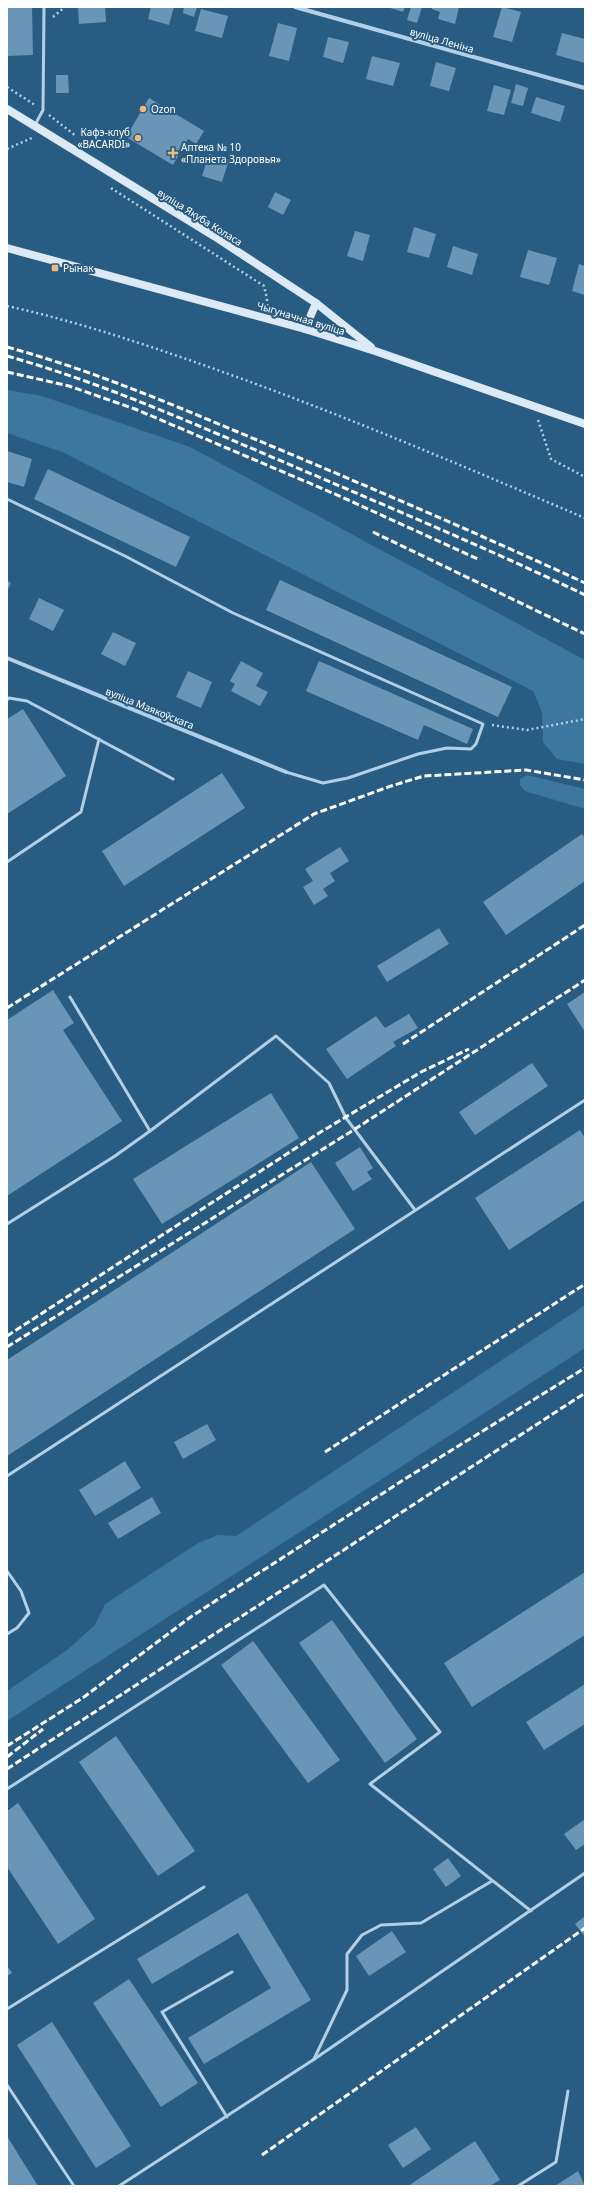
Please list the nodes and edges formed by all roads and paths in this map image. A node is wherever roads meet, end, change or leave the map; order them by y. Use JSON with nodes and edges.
{"nodes":[{"id":1,"x":44,"y":7,"type":"edge"},
{"id":2,"x":295,"y":7,"type":"edge"},
{"id":3,"x":7,"y":87,"type":"edge"},
{"id":4,"x":585,"y":88,"type":"edge"},
{"id":5,"x":7,"y":109,"type":"edge"},
{"id":6,"x":43,"y":110,"type":"junction"},
{"id":7,"x":34,"y":126,"type":"junction"},
{"id":8,"x":32,"y":138,"type":"dead end"},
{"id":9,"x":7,"y":149,"type":"edge"},
{"id":10,"x":7,"y":248,"type":"edge"},
{"id":11,"x":316,"y":303,"type":"junction"},
{"id":12,"x":7,"y":306,"type":"edge"},
{"id":13,"x":305,"y":329,"type":"junction"},
{"id":14,"x":375,"y":351,"type":"junction"},
{"id":15,"x":537,"y":416,"type":"dead end"},
{"id":16,"x":585,"y":424,"type":"edge"},
{"id":17,"x":585,"y":477,"type":"edge"},
{"id":18,"x":7,"y":499,"type":"edge"},
{"id":19,"x":585,"y":518,"type":"edge"},
{"id":20,"x":7,"y":658,"type":"edge"},
{"id":21,"x":7,"y":700,"type":"edge"},
{"id":22,"x":585,"y":719,"type":"edge"},
{"id":23,"x":483,"y":724,"type":"junction"},
{"id":24,"x":99,"y":739,"type":"junction"},
{"id":25,"x":286,"y":772,"type":"joint"},
{"id":26,"x":174,"y":779,"type":"dead end"},
{"id":27,"x":7,"y":862,"type":"edge"},
{"id":28,"x":70,"y":997,"type":"dead end"},
{"id":29,"x":585,"y":1100,"type":"edge"},
{"id":30,"x":150,"y":1131,"type":"junction"},
{"id":31,"x":415,"y":1210,"type":"junction"},
{"id":32,"x":7,"y":1224,"type":"edge"},
{"id":33,"x":7,"y":1476,"type":"edge"},
{"id":34,"x":7,"y":1571,"type":"edge"},
{"id":35,"x":7,"y":1634,"type":"edge"},
{"id":36,"x":7,"y":1789,"type":"edge"},
{"id":37,"x":585,"y":1873,"type":"edge"},
{"id":38,"x":492,"y":1881,"type":"junction"},
{"id":39,"x":204,"y":1888,"type":"dead end"},
{"id":40,"x":531,"y":1911,"type":"junction"},
{"id":41,"x":232,"y":1972,"type":"dead end"},
{"id":42,"x":7,"y":2008,"type":"edge"},
{"id":43,"x":313,"y":2060,"type":"junction"},
{"id":44,"x":7,"y":2085,"type":"edge"},
{"id":45,"x":568,"y":2091,"type":"dead end"},
{"id":46,"x":227,"y":2117,"type":"junction"},
{"id":47,"x":74,"y":2186,"type":"edge"},
{"id":48,"x":119,"y":2186,"type":"edge"},
{"id":49,"x":518,"y":2186,"type":"edge"}],
"edges":[{"from":1,"to":6,"type":"lane"},
{"from":2,"to":4,"type":"street","name":"вуліца Леніна"},
{"from":3,"to":6,"type":"path"},
{"from":5,"to":7,"type":"street","name":"вуліца Якуба Коласа"},
{"from":6,"to":7,"type":"lane"},
{"from":7,"to":11,"type":"street","name":"вуліца Якуба Коласа"},
{"from":8,"to":9,"type":"path"},
{"from":10,"to":13,"type":"street","name":"Чыгуначная вуліца"},
{"from":11,"to":13,"type":"street"},
{"from":11,"to":14,"type":"street","name":"вуліца Якуба Коласа"},
{"from":12,"to":19,"type":"path"},
{"from":13,"to":14,"type":"street","name":"Чыгуначная вуліца"},
{"from":14,"to":16,"type":"street","name":"Чыгуначная вуліца"},
{"from":15,"to":17,"type":"path"},
{"from":18,"to":23,"type":"lane"},
{"from":20,"to":25,"type":"street","name":"вуліца Маякоўскага"},
{"from":21,"to":24,"type":"lane"},
{"from":22,"to":23,"type":"path"},
{"from":23,"to":25,"type":"lane"},
{"from":24,"to":26,"type":"lane"},
{"from":24,"to":27,"type":"lane"},
{"from":28,"to":30,"type":"lane"},
{"from":29,"to":31,"type":"lane"},
{"from":30,"to":31,"type":"lane"},
{"from":30,"to":32,"type":"lane"},
{"from":31,"to":33,"type":"lane"},
{"from":34,"to":35,"type":"lane"},
{"from":36,"to":38,"type":"lane"},
{"from":37,"to":40,"type":"lane"},
{"from":38,"to":40,"type":"lane"},
{"from":38,"to":43,"type":"lane"},
{"from":39,"to":42,"type":"lane"},
{"from":40,"to":43,"type":"lane"},
{"from":41,"to":46,"type":"lane"},
{"from":43,"to":46,"type":"lane"},
{"from":44,"to":47,"type":"lane"},
{"from":45,"to":49,"type":"lane"},
{"from":46,"to":48,"type":"lane"}]}
